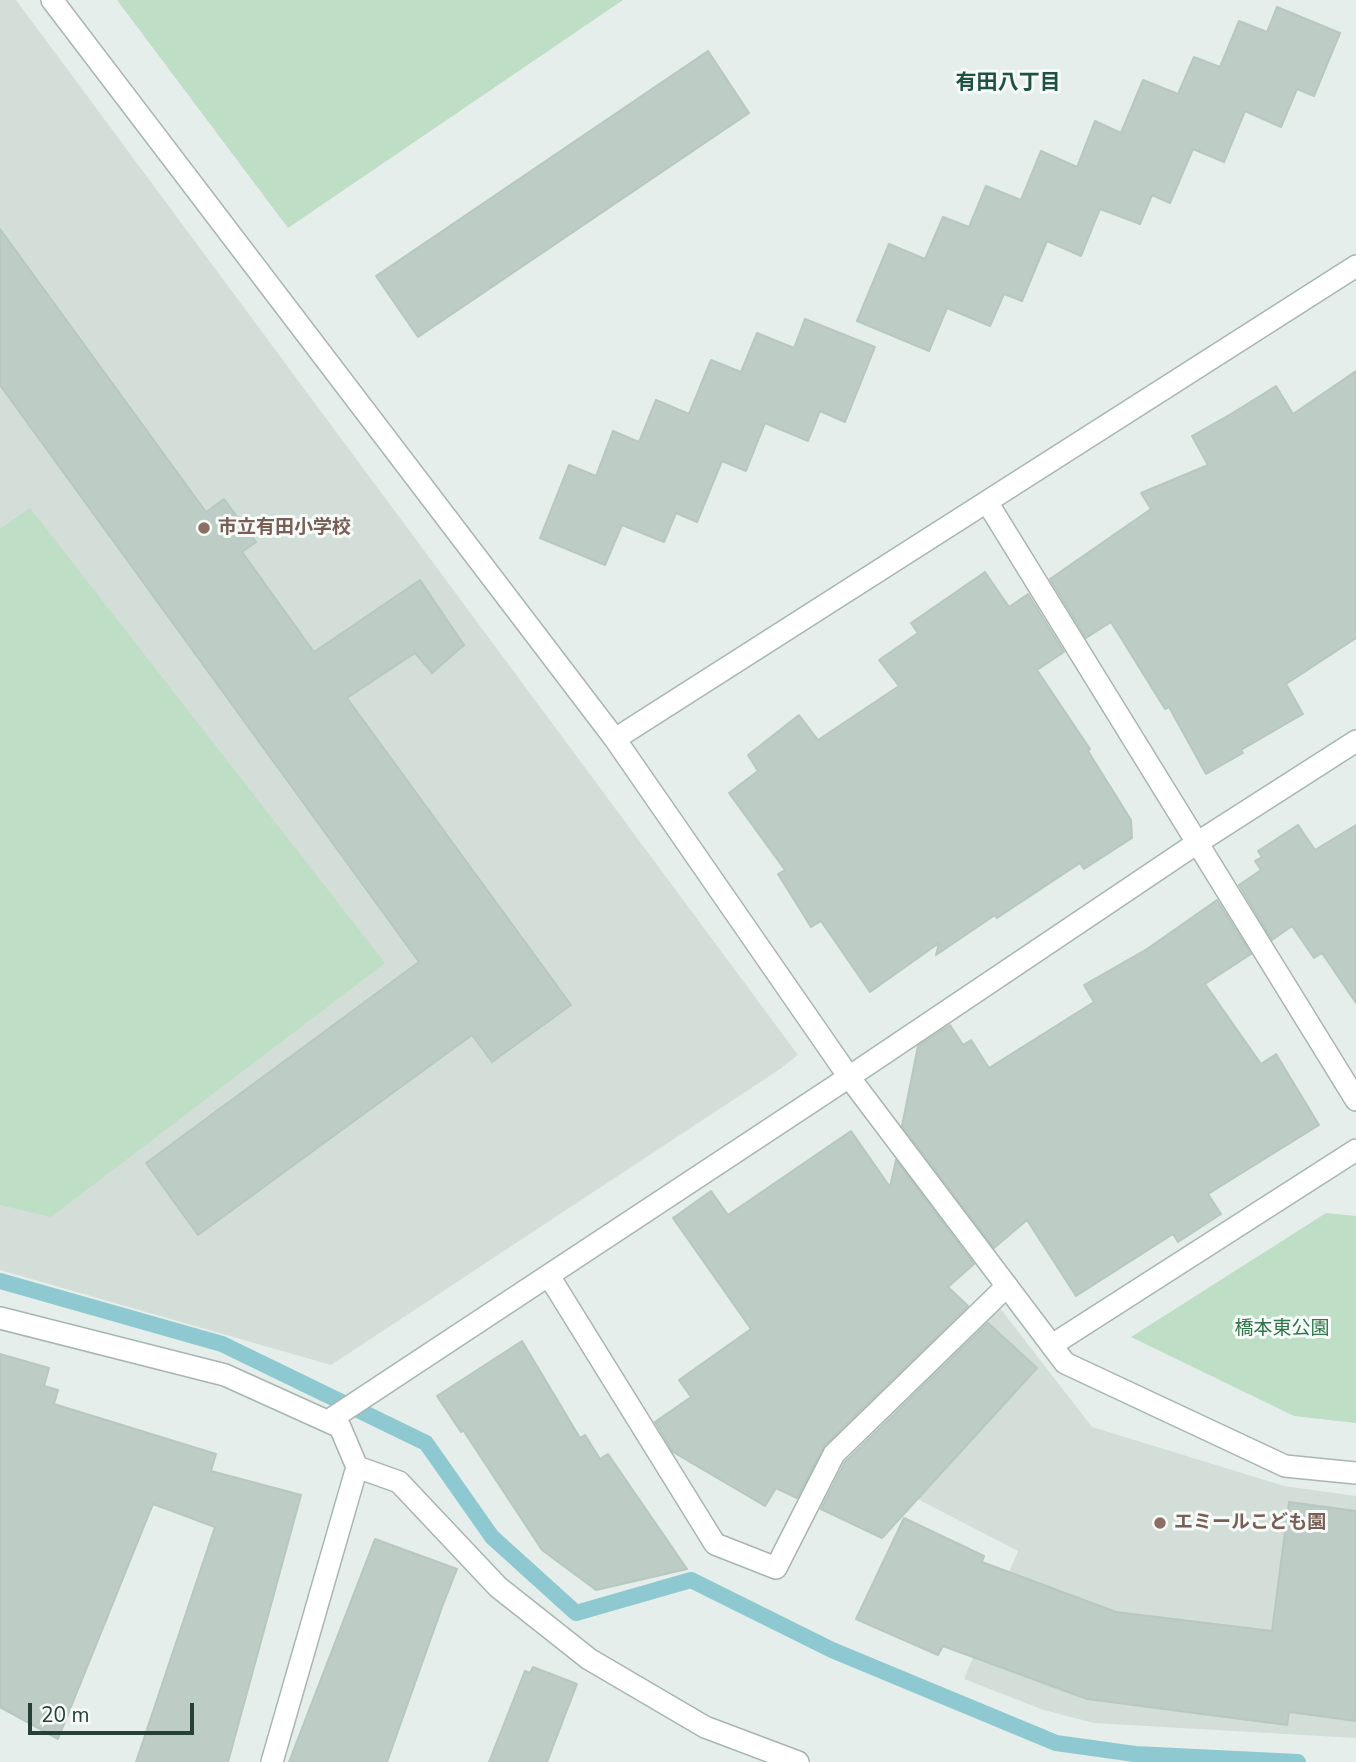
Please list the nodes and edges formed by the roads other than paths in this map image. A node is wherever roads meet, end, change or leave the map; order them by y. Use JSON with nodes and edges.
{"nodes":[{"id":1,"x":52,"y":0,"type":"edge"},
{"id":2,"x":1356,"y":266,"type":"edge"},
{"id":3,"x":987,"y":502,"type":"junction"},
{"id":4,"x":615,"y":739,"type":"junction"},
{"id":5,"x":1356,"y":740,"type":"edge"},
{"id":6,"x":1197,"y":843,"type":"junction"},
{"id":7,"x":849,"y":1077,"type":"junction"},
{"id":8,"x":1356,"y":1100,"type":"edge"},
{"id":9,"x":1356,"y":1150,"type":"edge"},
{"id":10,"x":549,"y":1276,"type":"junction"},
{"id":11,"x":1007,"y":1286,"type":"junction"},
{"id":12,"x":0,"y":1318,"type":"edge"},
{"id":13,"x":1052,"y":1345,"type":"junction"},
{"id":14,"x":328,"y":1421,"type":"junction"},
{"id":15,"x":357,"y":1467,"type":"junction"},
{"id":16,"x":1356,"y":1474,"type":"edge"},
{"id":17,"x":272,"y":1762,"type":"edge"},
{"id":18,"x":798,"y":1762,"type":"edge"}],
"edges":[{"from":1,"to":4,"type":"street"},
{"from":2,"to":3,"type":"street"},
{"from":3,"to":4,"type":"street"},
{"from":3,"to":6,"type":"street"},
{"from":4,"to":7,"type":"street"},
{"from":5,"to":6,"type":"street"},
{"from":6,"to":7,"type":"street"},
{"from":6,"to":8,"type":"street"},
{"from":7,"to":10,"type":"street"},
{"from":7,"to":11,"type":"street"},
{"from":9,"to":13,"type":"street"},
{"from":10,"to":11,"type":"street"},
{"from":10,"to":14,"type":"street"},
{"from":11,"to":13,"type":"street"},
{"from":12,"to":14,"type":"street"},
{"from":13,"to":16,"type":"street"},
{"from":14,"to":15,"type":"street"},
{"from":15,"to":17,"type":"street"},
{"from":15,"to":18,"type":"street"}]}
